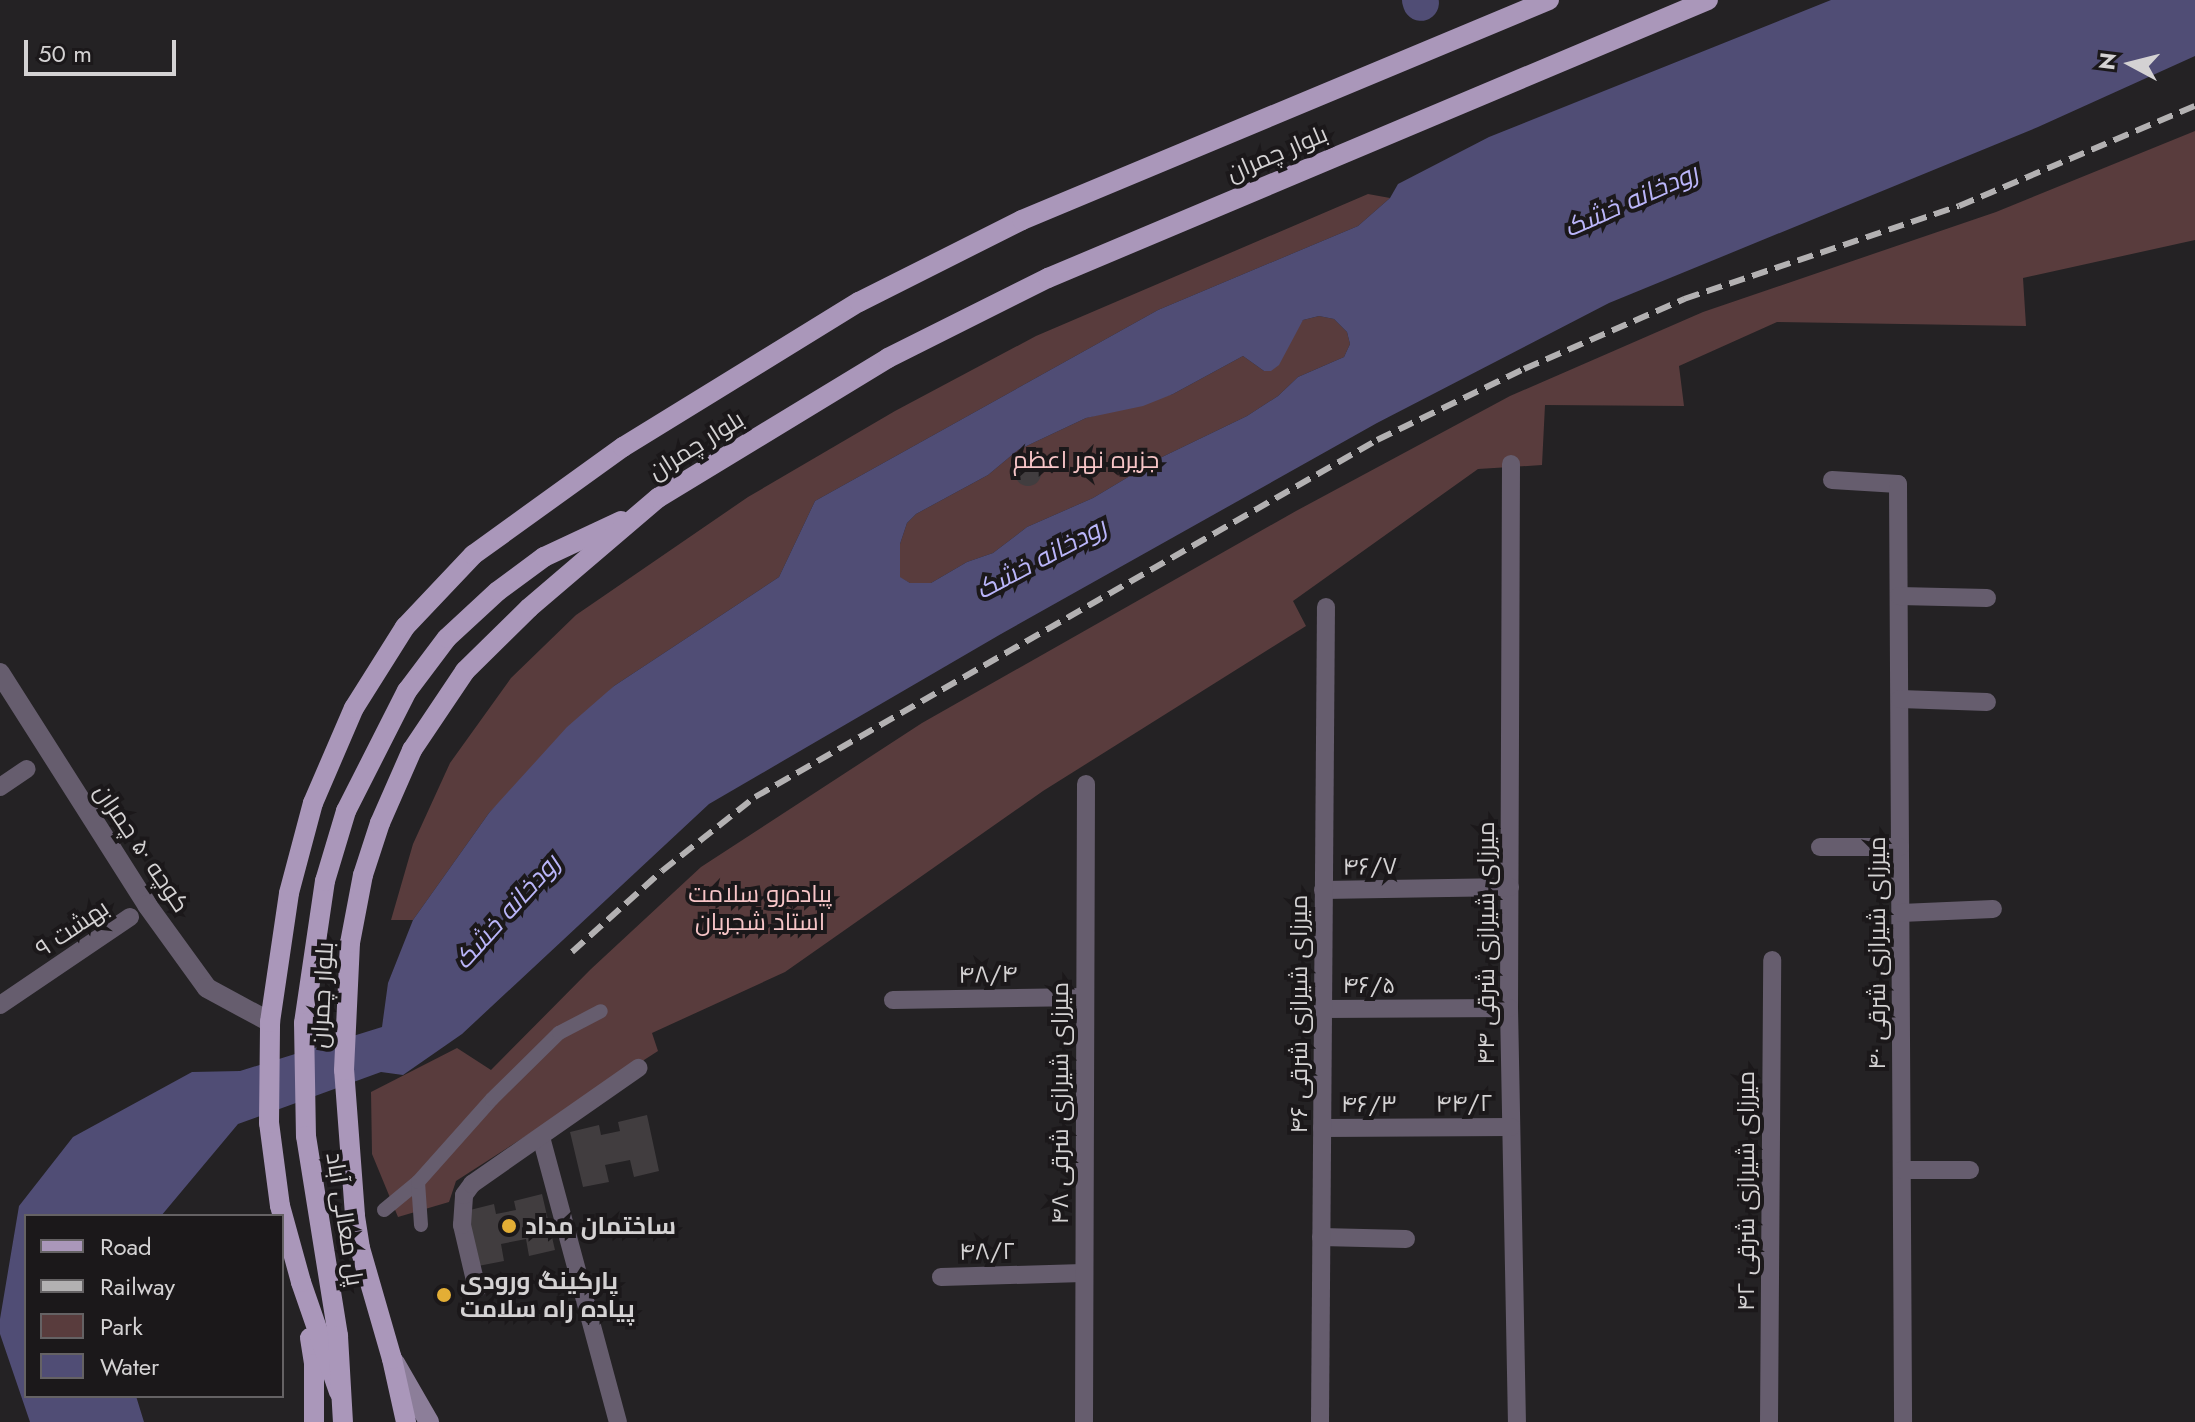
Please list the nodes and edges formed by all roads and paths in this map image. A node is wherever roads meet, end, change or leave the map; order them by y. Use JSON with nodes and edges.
{"nodes":[{"id":1,"x":1549,"y":0,"type":"edge"},
{"id":2,"x":1708,"y":0,"type":"edge"},
{"id":3,"x":1511,"y":464,"type":"dead end"},
{"id":4,"x":1832,"y":480,"type":"dead end"},
{"id":5,"x":646,"y":509,"type":"junction"},
{"id":6,"x":1899,"y":596,"type":"junction"},
{"id":7,"x":1987,"y":598,"type":"dead end"},
{"id":8,"x":1326,"y":607,"type":"dead end"},
{"id":9,"x":0,"y":673,"type":"edge"},
{"id":10,"x":1900,"y":699,"type":"junction"},
{"id":11,"x":1987,"y":702,"type":"dead end"},
{"id":12,"x":27,"y":769,"type":"dead end"},
{"id":13,"x":1086,"y":784,"type":"dead end"},
{"id":14,"x":0,"y":787,"type":"edge"},
{"id":15,"x":1820,"y":847,"type":"dead end"},
{"id":16,"x":1900,"y":847,"type":"junction"},
{"id":17,"x":1510,"y":887,"type":"junction"},
{"id":18,"x":1323,"y":890,"type":"junction"},
{"id":19,"x":1993,"y":909,"type":"dead end"},
{"id":20,"x":1901,"y":913,"type":"junction"},
{"id":21,"x":130,"y":917,"type":"dead end"},
{"id":22,"x":1772,"y":960,"type":"dead end"},
{"id":23,"x":1085,"y":997,"type":"junction"},
{"id":24,"x":893,"y":1000,"type":"dead end"},
{"id":25,"x":0,"y":1005,"type":"edge"},
{"id":26,"x":1509,"y":1008,"type":"junction"},
{"id":27,"x":1323,"y":1009,"type":"junction"},
{"id":28,"x":601,"y":1011,"type":"dead end"},
{"id":29,"x":270,"y":1022,"type":"junction"},
{"id":30,"x":638,"y":1068,"type":"dead end"},
{"id":31,"x":1511,"y":1127,"type":"junction"},
{"id":32,"x":1322,"y":1128,"type":"junction"},
{"id":33,"x":1417,"y":1128,"type":"joint"},
{"id":34,"x":541,"y":1137,"type":"junction"},
{"id":35,"x":1902,"y":1170,"type":"junction"},
{"id":36,"x":1970,"y":1170,"type":"dead end"},
{"id":37,"x":418,"y":1182,"type":"junction"},
{"id":38,"x":384,"y":1210,"type":"dead end"},
{"id":39,"x":282,"y":1214,"type":"edge"},
{"id":40,"x":284,"y":1220,"type":"edge"},
{"id":41,"x":421,"y":1225,"type":"dead end"},
{"id":42,"x":1321,"y":1237,"type":"junction"},
{"id":43,"x":1406,"y":1239,"type":"dead end"},
{"id":44,"x":1083,"y":1273,"type":"junction"},
{"id":45,"x":941,"y":1277,"type":"dead end"},
{"id":46,"x":301,"y":1282,"type":"junction"},
{"id":47,"x":477,"y":1289,"type":"dead end"},
{"id":48,"x":392,"y":1359,"type":"junction"},
{"id":49,"x":314,"y":1422,"type":"edge"},
{"id":50,"x":343,"y":1422,"type":"edge"},
{"id":51,"x":349,"y":1422,"type":"edge"},
{"id":52,"x":406,"y":1422,"type":"edge"},
{"id":53,"x":429,"y":1422,"type":"edge"},
{"id":54,"x":618,"y":1422,"type":"edge"},
{"id":55,"x":1084,"y":1422,"type":"edge"},
{"id":56,"x":1320,"y":1422,"type":"edge"},
{"id":57,"x":1517,"y":1422,"type":"edge"},
{"id":58,"x":1769,"y":1422,"type":"edge"},
{"id":59,"x":1903,"y":1422,"type":"edge"}],
"edges":[{"from":1,"to":29,"type":"main road","name":"بلوار چمران"},
{"from":2,"to":5,"type":"main road","name":"بلوار چمران"},
{"from":3,"to":17,"type":"street","name":"۴۴ میرزای شیرازی شرقی"},
{"from":4,"to":6,"type":"street","name":"۴۰ میرزای شیرازی شرقی"},
{"from":5,"to":48,"type":"main road","name":"بلوار چمران"},
{"from":5,"to":50,"type":"main road","name":"پل معالی آباد","bridge":true},
{"from":6,"to":7,"type":"street"},
{"from":6,"to":10,"type":"street","name":"۴۰ میرزای شیرازی شرقی"},
{"from":8,"to":18,"type":"street","name":"۴۶ میرزای شیرازی شرقی"},
{"from":9,"to":29,"type":"street","name":"کوچه ۵۰ چمران"},
{"from":10,"to":11,"type":"street"},
{"from":10,"to":16,"type":"street","name":"۴۰ میرزای شیرازی شرقی"},
{"from":12,"to":14,"type":"street"},
{"from":13,"to":23,"type":"street","name":"۴۸ میرزای شیرازی شرقی"},
{"from":15,"to":16,"type":"street"},
{"from":16,"to":20,"type":"street","name":"۴۰ میرزای شیرازی شرقی"},
{"from":17,"to":18,"type":"street","name":"۴۶/۷"},
{"from":17,"to":26,"type":"street","name":"۴۴ میرزای شیرازی شرقی"},
{"from":18,"to":27,"type":"street","name":"۴۶ میرزای شیرازی شرقی"},
{"from":19,"to":20,"type":"street"},
{"from":20,"to":35,"type":"street","name":"۴۰ میرزای شیرازی شرقی"},
{"from":21,"to":25,"type":"street","name":"۹ بهشت"},
{"from":22,"to":58,"type":"street","name":"۴۲ میرزای شیرازی شرقی"},
{"from":23,"to":24,"type":"street","name":"۴۸/۴"},
{"from":23,"to":44,"type":"street","name":"۴۸ میرزای شیرازی شرقی"},
{"from":26,"to":27,"type":"street","name":"۴۶/۵"},
{"from":26,"to":31,"type":"street","name":"۴۴ میرزای شیرازی شرقی"},
{"from":27,"to":32,"type":"street","name":"۴۶ میرزای شیرازی شرقی"},
{"from":28,"to":37,"type":"street"},
{"from":29,"to":39,"type":"main road","name":"بلوار چمران"},
{"from":30,"to":34,"type":"street"},
{"from":31,"to":33,"type":"street","name":"۴۴/۲"},
{"from":31,"to":57,"type":"street","name":"۴۴ میرزای شیرازی شرقی"},
{"from":32,"to":33,"type":"street","name":"۴۶/۳"},
{"from":32,"to":42,"type":"street","name":"۴۶ میرزای شیرازی شرقی"},
{"from":34,"to":47,"type":"street"},
{"from":34,"to":54,"type":"street"},
{"from":35,"to":36,"type":"street"},
{"from":35,"to":59,"type":"street","name":"۴۰ میرزای شیرازی شرقی"},
{"from":37,"to":38,"type":"street"},
{"from":37,"to":41,"type":"street"},
{"from":40,"to":46,"type":"main road","name":"بلوار چمران"},
{"from":42,"to":43,"type":"street"},
{"from":42,"to":56,"type":"street","name":"۴۶ میرزای شیرازی شرقی"},
{"from":44,"to":45,"type":"street","name":"۴۸/۲"},
{"from":44,"to":55,"type":"street","name":"۴۸ میرزای شیرازی شرقی"},
{"from":46,"to":49,"type":"main road","name":"بلوار چمران"},
{"from":46,"to":51,"type":"main road","name":"بلوار چمران"},
{"from":48,"to":52,"type":"main road","name":"بلوار چمران"},
{"from":48,"to":53,"type":"main road"}]}
